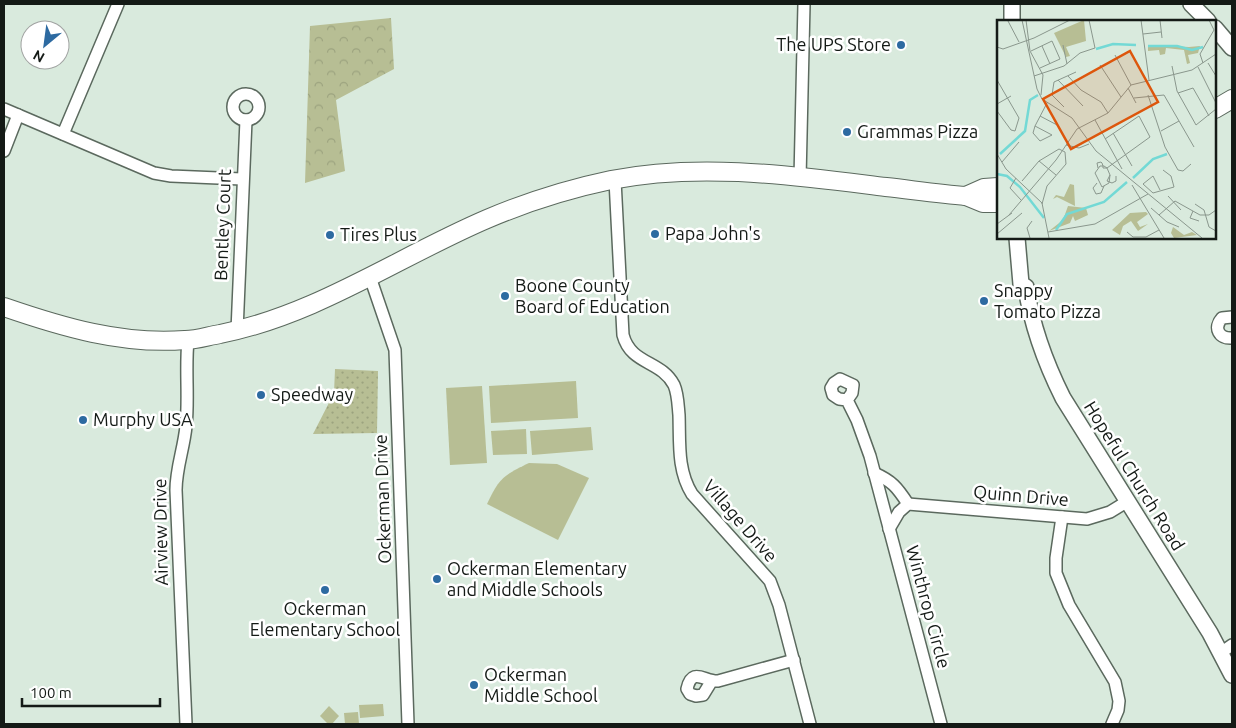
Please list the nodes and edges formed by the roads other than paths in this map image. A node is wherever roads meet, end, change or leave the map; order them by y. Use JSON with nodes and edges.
{"nodes":[{"id":1,"x":118,"y":4,"type":"edge"},
{"id":2,"x":804,"y":4,"type":"edge"},
{"id":3,"x":1012,"y":4,"type":"edge"},
{"id":4,"x":1191,"y":4,"type":"edge"},
{"id":5,"x":1012,"y":20,"type":"edge"},
{"id":6,"x":1207,"y":20,"type":"edge"},
{"id":7,"x":1216,"y":29,"type":"edge"},
{"id":8,"x":1232,"y":48,"type":"edge"},
{"id":9,"x":1232,"y":99,"type":"edge"},
{"id":10,"x":1216,"y":108,"type":"edge"},
{"id":11,"x":4,"y":109,"type":"edge"},
{"id":12,"x":18,"y":115,"type":"junction"},
{"id":13,"x":246,"y":120,"type":"dead end"},
{"id":14,"x":63,"y":134,"type":"junction"},
{"id":15,"x":4,"y":151,"type":"edge"},
{"id":16,"x":800,"y":178,"type":"junction"},
{"id":17,"x":242,"y":179,"type":"junction"},
{"id":18,"x":615,"y":180,"type":"junction"},
{"id":19,"x":997,"y":187,"type":"edge"},
{"id":20,"x":966,"y":196,"type":"junction"},
{"id":21,"x":997,"y":203,"type":"edge"},
{"id":22,"x":1017,"y":239,"type":"edge"},
{"id":23,"x":1026,"y":239,"type":"edge"},
{"id":24,"x":370,"y":277,"type":"junction"},
{"id":25,"x":1026,"y":287,"type":"junction"},
{"id":26,"x":4,"y":307,"type":"edge"},
{"id":27,"x":1232,"y":317,"type":"edge"},
{"id":28,"x":237,"y":331,"type":"junction"},
{"id":29,"x":1232,"y":338,"type":"edge"},
{"id":30,"x":188,"y":340,"type":"junction"},
{"id":31,"x":847,"y":400,"type":"dead end"},
{"id":32,"x":874,"y":473,"type":"junction"},
{"id":33,"x":1128,"y":501,"type":"junction"},
{"id":34,"x":908,"y":504,"type":"junction"},
{"id":35,"x":1062,"y":517,"type":"junction"},
{"id":36,"x":889,"y":529,"type":"junction"},
{"id":37,"x":1227,"y":649,"type":"edge"},
{"id":38,"x":794,"y":660,"type":"junction"},
{"id":39,"x":1232,"y":675,"type":"edge"},
{"id":40,"x":711,"y":682,"type":"dead end"},
{"id":41,"x":186,"y":724,"type":"edge"},
{"id":42,"x":408,"y":724,"type":"edge"},
{"id":43,"x":810,"y":724,"type":"edge"},
{"id":44,"x":941,"y":724,"type":"edge"},
{"id":45,"x":1112,"y":724,"type":"edge"}],
"edges":[{"from":1,"to":14,"type":"street"},
{"from":2,"to":16,"type":"street"},
{"from":3,"to":5,"type":"main road"},
{"from":4,"to":6,"type":"main road"},
{"from":7,"to":8,"type":"main road"},
{"from":9,"to":10,"type":"main road"},
{"from":11,"to":12,"type":"street"},
{"from":12,"to":14,"type":"street"},
{"from":12,"to":15,"type":"street"},
{"from":13,"to":17,"type":"street","name":"Bentley Court"},
{"from":14,"to":17,"type":"street"},
{"from":16,"to":18,"type":"main road"},
{"from":16,"to":20,"type":"main road"},
{"from":17,"to":28,"type":"street","name":"Bentley Court"},
{"from":18,"to":24,"type":"main road"},
{"from":18,"to":38,"type":"street","name":"Village Drive"},
{"from":19,"to":20,"type":"main road"},
{"from":20,"to":21,"type":"main road"},
{"from":22,"to":25,"type":"main road","name":"Hopeful Church Road"},
{"from":23,"to":25,"type":"main road","name":"Hopeful Church Road"},
{"from":24,"to":28,"type":"main road"},
{"from":24,"to":42,"type":"street","name":"Ockerman Drive"},
{"from":25,"to":33,"type":"main road","name":"Hopeful Church Road"},
{"from":26,"to":30,"type":"main road"},
{"from":27,"to":29,"type":"street"},
{"from":28,"to":30,"type":"main road"},
{"from":30,"to":41,"type":"street","name":"Airview Drive"},
{"from":31,"to":32,"type":"street","name":"Winthrop Circle"},
{"from":32,"to":34,"type":"street"},
{"from":32,"to":36,"type":"street","name":"Winthrop Circle"},
{"from":33,"to":35,"type":"street","name":"Quinn Drive"},
{"from":33,"to":37,"type":"main road","name":"Hopeful Church Road"},
{"from":34,"to":35,"type":"street","name":"Quinn Drive"},
{"from":34,"to":36,"type":"street"},
{"from":35,"to":45,"type":"street"},
{"from":36,"to":44,"type":"street","name":"Winthrop Circle"},
{"from":37,"to":39,"type":"main road","name":"Hopeful Church Road"},
{"from":38,"to":40,"type":"street"},
{"from":38,"to":43,"type":"street","name":"Village Drive"}]}
